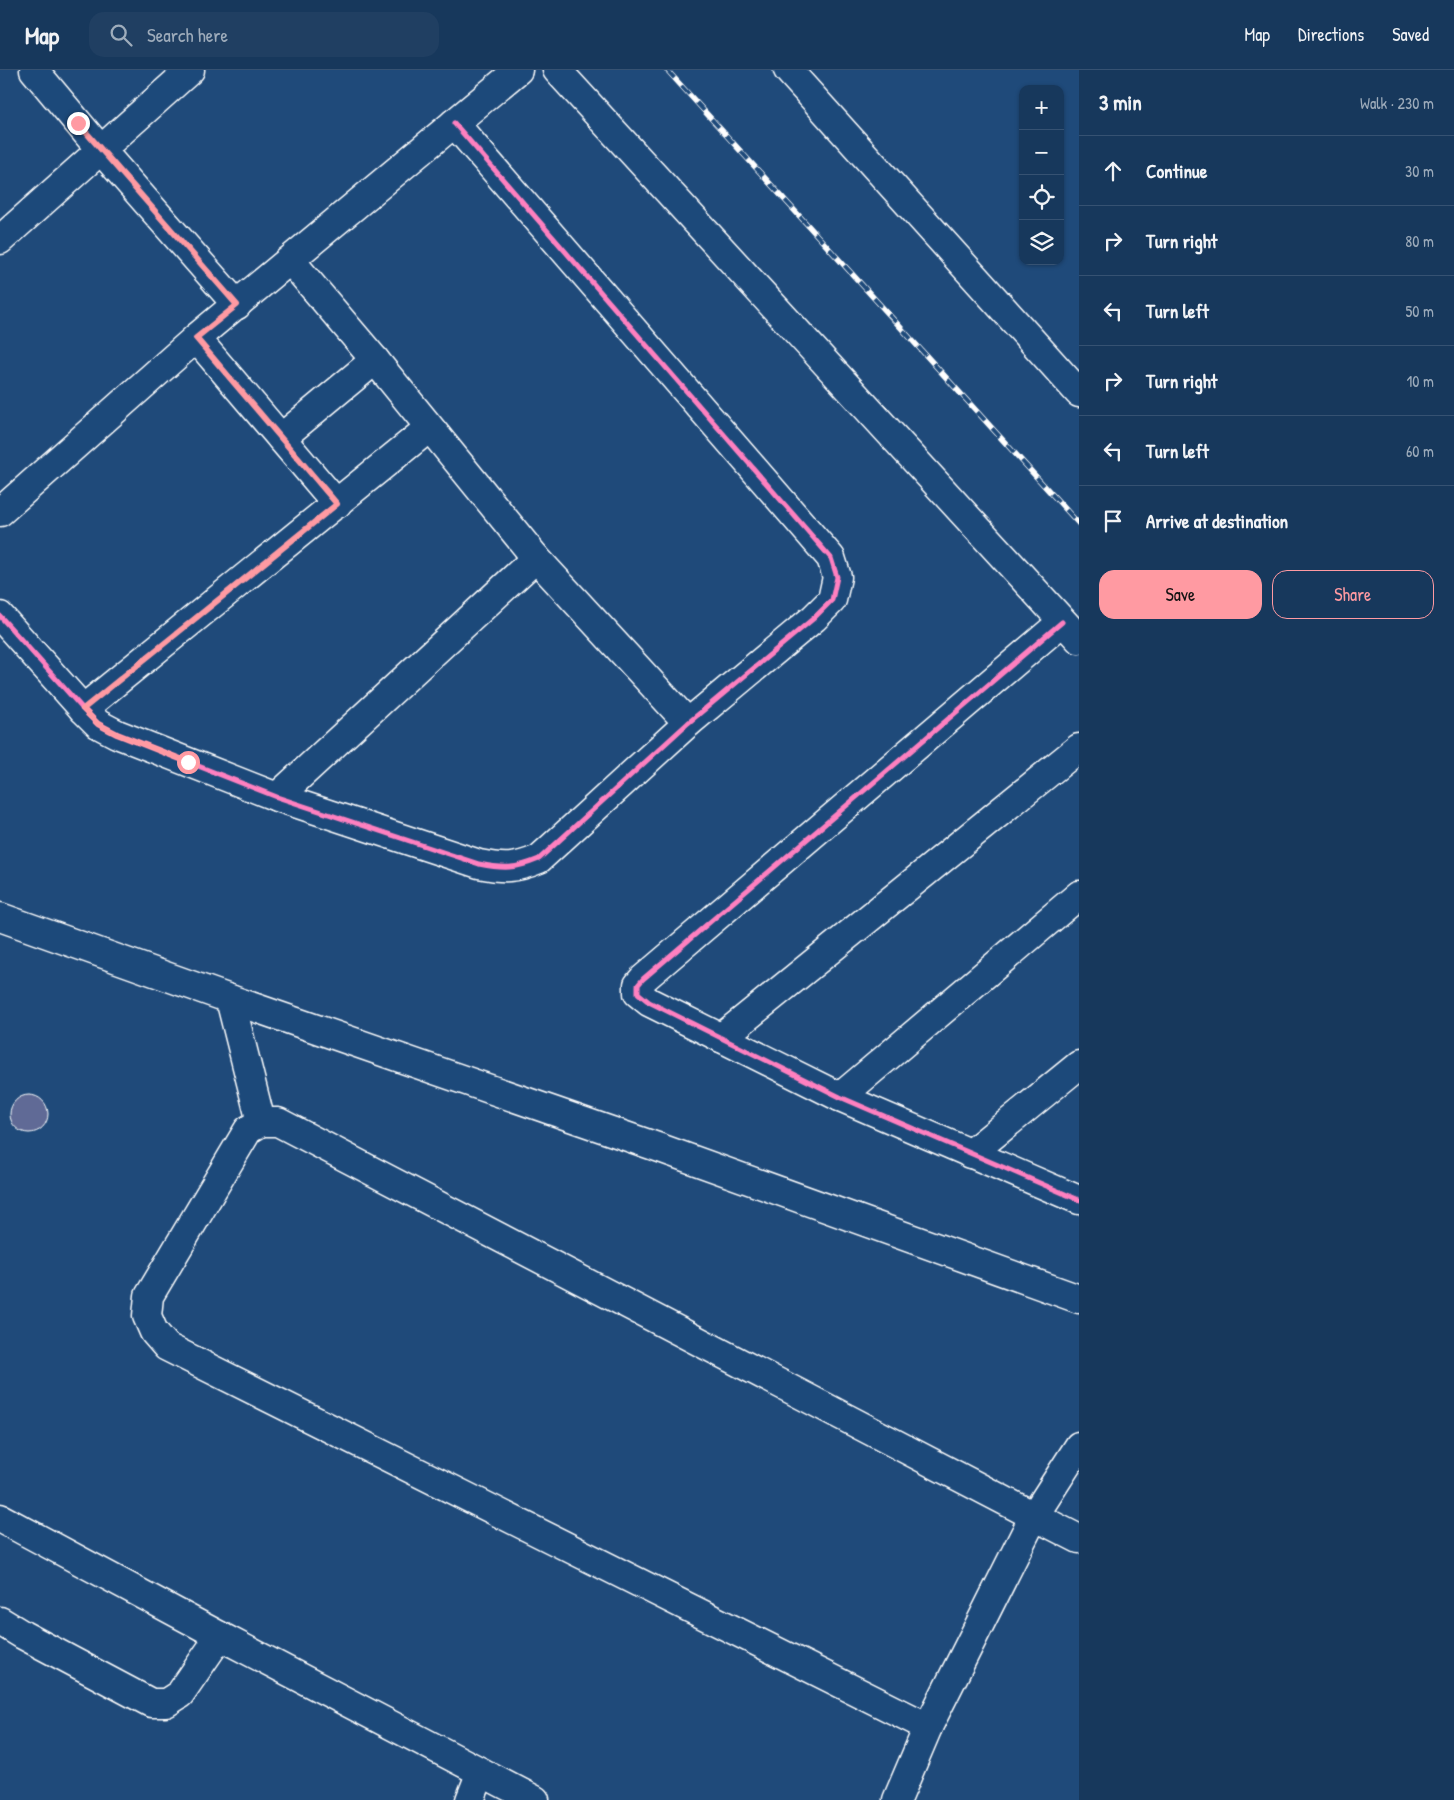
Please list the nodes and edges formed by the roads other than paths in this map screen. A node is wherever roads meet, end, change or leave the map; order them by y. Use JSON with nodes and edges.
{"nodes":[{"id":1,"x":190,"y":70,"type":"edge"},
{"id":2,"x":518,"y":70,"type":"edge"},
{"id":3,"x":557,"y":70,"type":"edge"},
{"id":4,"x":788,"y":70,"type":"edge"},
{"id":5,"x":46,"y":74,"type":"edge"},
{"id":6,"x":454,"y":123,"type":"junction"},
{"id":7,"x":100,"y":149,"type":"junction"},
{"id":8,"x":0,"y":240,"type":"edge"},
{"id":9,"x":290,"y":261,"type":"junction"},
{"id":10,"x":237,"y":305,"type":"junction"},
{"id":11,"x":196,"y":338,"type":"junction"},
{"id":12,"x":375,"y":360,"type":"junction"},
{"id":13,"x":1079,"y":393,"type":"edge"},
{"id":14,"x":429,"y":428,"type":"junction"},
{"id":15,"x":281,"y":438,"type":"junction"},
{"id":16,"x":337,"y":504,"type":"junction"},
{"id":17,"x":0,"y":512,"type":"edge"},
{"id":18,"x":536,"y":558,"type":"junction"},
{"id":19,"x":0,"y":616,"type":"edge"},
{"id":20,"x":1071,"y":630,"type":"edge"},
{"id":21,"x":83,"y":709,"type":"junction"},
{"id":22,"x":688,"y":723,"type":"junction"},
{"id":23,"x":1079,"y":748,"type":"edge"},
{"id":24,"x":277,"y":797,"type":"junction"},
{"id":25,"x":1079,"y":895,"type":"edge"},
{"id":26,"x":0,"y":917,"type":"edge"},
{"id":27,"x":230,"y":1000,"type":"junction"},
{"id":28,"x":721,"y":1038,"type":"junction"},
{"id":29,"x":1079,"y":1065,"type":"edge"},
{"id":30,"x":840,"y":1097,"type":"junction"},
{"id":31,"x":261,"y":1122,"type":"junction"},
{"id":32,"x":970,"y":1154,"type":"junction"},
{"id":33,"x":1079,"y":1200,"type":"edge"},
{"id":34,"x":1079,"y":1299,"type":"edge"},
{"id":35,"x":1079,"y":1446,"type":"edge"},
{"id":36,"x":1034,"y":1516,"type":"junction"},
{"id":37,"x":0,"y":1518,"type":"edge"},
{"id":38,"x":1079,"y":1539,"type":"edge"},
{"id":39,"x":0,"y":1621,"type":"edge"},
{"id":40,"x":220,"y":1636,"type":"junction"},
{"id":41,"x":928,"y":1727,"type":"junction"},
{"id":42,"x":481,"y":1772,"type":"junction"},
{"id":43,"x":470,"y":1800,"type":"edge"},
{"id":44,"x":535,"y":1800,"type":"edge"},
{"id":45,"x":897,"y":1800,"type":"edge"}],
"edges":[{"from":1,"to":7,"type":"street"},
{"from":2,"to":6,"type":"street"},
{"from":3,"to":20,"type":"street"},
{"from":4,"to":13,"type":"street"},
{"from":5,"to":7,"type":"street"},
{"from":6,"to":9,"type":"street"},
{"from":6,"to":22,"type":"street"},
{"from":7,"to":8,"type":"street"},
{"from":7,"to":10,"type":"street"},
{"from":9,"to":10,"type":"street"},
{"from":9,"to":12,"type":"street"},
{"from":10,"to":11,"type":"street"},
{"from":11,"to":15,"type":"street"},
{"from":11,"to":17,"type":"street"},
{"from":12,"to":14,"type":"street"},
{"from":12,"to":15,"type":"street"},
{"from":14,"to":16,"type":"street"},
{"from":14,"to":18,"type":"street"},
{"from":15,"to":16,"type":"street"},
{"from":16,"to":21,"type":"street"},
{"from":18,"to":22,"type":"street"},
{"from":18,"to":24,"type":"street"},
{"from":19,"to":21,"type":"street"},
{"from":20,"to":28,"type":"street"},
{"from":21,"to":24,"type":"street"},
{"from":22,"to":24,"type":"street"},
{"from":23,"to":28,"type":"street"},
{"from":25,"to":30,"type":"street"},
{"from":26,"to":27,"type":"street"},
{"from":27,"to":31,"type":"street"},
{"from":27,"to":34,"type":"street"},
{"from":28,"to":30,"type":"street"},
{"from":29,"to":32,"type":"street"},
{"from":30,"to":32,"type":"street"},
{"from":31,"to":36,"type":"street"},
{"from":31,"to":41,"type":"street"},
{"from":32,"to":33,"type":"street"},
{"from":35,"to":36,"type":"street"},
{"from":36,"to":38,"type":"street"},
{"from":36,"to":41,"type":"street"},
{"from":37,"to":40,"type":"street"},
{"from":39,"to":40,"type":"street"},
{"from":40,"to":42,"type":"street"},
{"from":41,"to":45,"type":"street"},
{"from":42,"to":43,"type":"street"},
{"from":42,"to":44,"type":"street"}]}
